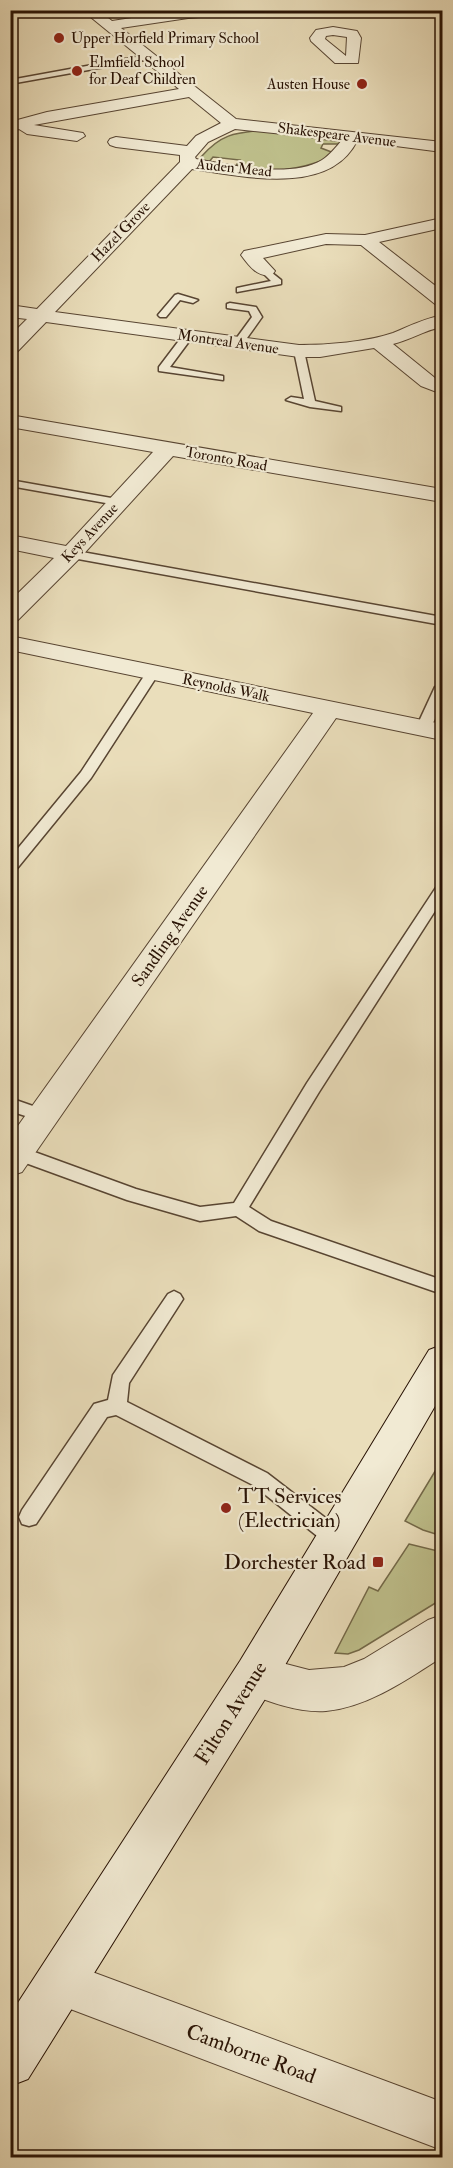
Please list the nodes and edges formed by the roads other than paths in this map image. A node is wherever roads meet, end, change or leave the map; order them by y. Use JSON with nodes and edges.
{"nodes":[{"id":1,"x":89,"y":10,"type":"edge"},
{"id":2,"x":237,"y":10,"type":"edge"},
{"id":3,"x":322,"y":17,"type":"dead end"},
{"id":4,"x":109,"y":26,"type":"junction"},
{"id":5,"x":333,"y":31,"type":"dead end"},
{"id":6,"x":147,"y":57,"type":"junction"},
{"id":7,"x":10,"y":82,"type":"edge"},
{"id":8,"x":190,"y":92,"type":"junction"},
{"id":9,"x":232,"y":124,"type":"junction"},
{"id":10,"x":11,"y":127,"type":"edge"},
{"id":11,"x":76,"y":136,"type":"dead end"},
{"id":12,"x":116,"y":142,"type":"dead end"},
{"id":13,"x":340,"y":146,"type":"dead end"},
{"id":14,"x":442,"y":146,"type":"edge"},
{"id":15,"x":189,"y":157,"type":"junction"},
{"id":16,"x":442,"y":223,"type":"edge"},
{"id":17,"x":365,"y":240,"type":"junction"},
{"id":18,"x":266,"y":271,"type":"joint"},
{"id":19,"x":240,"y":290,"type":"dead end"},
{"id":20,"x":438,"y":291,"type":"edge"},
{"id":21,"x":193,"y":300,"type":"dead end"},
{"id":22,"x":230,"y":306,"type":"dead end"},
{"id":23,"x":10,"y":310,"type":"edge"},
{"id":24,"x":163,"y":315,"type":"dead end"},
{"id":25,"x":41,"y":316,"type":"junction"},
{"id":26,"x":442,"y":321,"type":"edge"},
{"id":27,"x":188,"y":336,"type":"junction"},
{"id":28,"x":378,"y":342,"type":"junction"},
{"id":29,"x":238,"y":343,"type":"junction"},
{"id":30,"x":10,"y":348,"type":"edge"},
{"id":31,"x":299,"y":351,"type":"junction"},
{"id":32,"x":219,"y":378,"type":"dead end"},
{"id":33,"x":442,"y":388,"type":"edge"},
{"id":34,"x":291,"y":400,"type":"dead end"},
{"id":35,"x":310,"y":404,"type":"junction"},
{"id":36,"x":337,"y":409,"type":"dead end"},
{"id":37,"x":10,"y":421,"type":"edge"},
{"id":38,"x":167,"y":449,"type":"junction"},
{"id":39,"x":10,"y":483,"type":"edge"},
{"id":40,"x":442,"y":496,"type":"edge"},
{"id":41,"x":117,"y":502,"type":"junction"},
{"id":42,"x":10,"y":543,"type":"edge"},
{"id":43,"x":71,"y":554,"type":"junction"},
{"id":44,"x":13,"y":610,"type":"edge"},
{"id":45,"x":442,"y":621,"type":"edge"},
{"id":46,"x":10,"y":643,"type":"edge"},
{"id":47,"x":153,"y":673,"type":"junction"},
{"id":48,"x":442,"y":687,"type":"edge"},
{"id":49,"x":329,"y":709,"type":"junction"},
{"id":50,"x":433,"y":730,"type":"edge"},
{"id":51,"x":10,"y":868,"type":"edge"},
{"id":52,"x":442,"y":889,"type":"edge"},
{"id":53,"x":10,"y":1104,"type":"edge"},
{"id":54,"x":44,"y":1116,"type":"junction"},
{"id":55,"x":14,"y":1158,"type":"edge"},
{"id":56,"x":239,"y":1209,"type":"junction"},
{"id":57,"x":442,"y":1287,"type":"edge"},
{"id":58,"x":174,"y":1299,"type":"dead end"},
{"id":59,"x":442,"y":1361,"type":"edge"},
{"id":60,"x":117,"y":1406,"type":"junction"},
{"id":61,"x":29,"y":1517,"type":"dead end"},
{"id":62,"x":338,"y":1540,"type":"junction"},
{"id":63,"x":442,"y":1634,"type":"edge"},
{"id":64,"x":255,"y":1676,"type":"junction"},
{"id":65,"x":60,"y":1983,"type":"junction"},
{"id":66,"x":12,"y":2055,"type":"edge"},
{"id":67,"x":442,"y":2126,"type":"edge"}],
"edges":[{"from":1,"to":4,"type":"street"},
{"from":2,"to":4,"type":"street"},
{"from":3,"to":5,"type":"street"},
{"from":4,"to":6,"type":"street"},
{"from":6,"to":7,"type":"lane"},
{"from":6,"to":8,"type":"street"},
{"from":8,"to":9,"type":"street"},
{"from":8,"to":10,"type":"street"},
{"from":9,"to":14,"type":"street","name":"Shakespeare Avenue"},
{"from":9,"to":15,"type":"street","name":"Hazel Grove"},
{"from":10,"to":11,"type":"street"},
{"from":12,"to":15,"type":"street","name":"Auden Mead"},
{"from":13,"to":15,"type":"street","name":"Auden Mead"},
{"from":15,"to":25,"type":"street","name":"Hazel Grove"},
{"from":16,"to":17,"type":"street"},
{"from":17,"to":18,"type":"street"},
{"from":17,"to":20,"type":"street"},
{"from":18,"to":19,"type":"lane"},
{"from":21,"to":24,"type":"lane"},
{"from":22,"to":29,"type":"lane"},
{"from":23,"to":25,"type":"street","name":"Montreal Avenue"},
{"from":25,"to":27,"type":"street","name":"Montreal Avenue"},
{"from":25,"to":30,"type":"street","name":"Hazel Grove"},
{"from":26,"to":28,"type":"street","name":"Montreal Avenue"},
{"from":27,"to":29,"type":"street","name":"Montreal Avenue"},
{"from":27,"to":32,"type":"lane"},
{"from":28,"to":31,"type":"street","name":"Montreal Avenue"},
{"from":28,"to":33,"type":"street"},
{"from":29,"to":31,"type":"street","name":"Montreal Avenue"},
{"from":31,"to":35,"type":"lane"},
{"from":34,"to":35,"type":"lane"},
{"from":35,"to":36,"type":"lane"},
{"from":37,"to":38,"type":"street","name":"Toronto Road"},
{"from":38,"to":40,"type":"street","name":"Toronto Road"},
{"from":38,"to":41,"type":"street","name":"Keys Avenue"},
{"from":39,"to":41,"type":"lane"},
{"from":41,"to":43,"type":"street","name":"Keys Avenue"},
{"from":42,"to":43,"type":"street"},
{"from":43,"to":44,"type":"street","name":"Keys Avenue"},
{"from":43,"to":45,"type":"lane"},
{"from":46,"to":47,"type":"street","name":"Reynolds Walk"},
{"from":47,"to":49,"type":"street","name":"Reynolds Walk"},
{"from":47,"to":51,"type":"lane"},
{"from":48,"to":50,"type":"lane"},
{"from":49,"to":50,"type":"street","name":"Reynolds Walk"},
{"from":49,"to":54,"type":"street","name":"Sandling Avenue"},
{"from":52,"to":56,"type":"lane"},
{"from":53,"to":54,"type":"lane"},
{"from":54,"to":55,"type":"street","name":"Sandling Avenue"},
{"from":55,"to":56,"type":"lane"},
{"from":56,"to":57,"type":"lane"},
{"from":58,"to":60,"type":"lane"},
{"from":59,"to":62,"type":"street","name":"Filton Avenue"},
{"from":60,"to":61,"type":"lane"},
{"from":60,"to":62,"type":"lane"},
{"from":62,"to":64,"type":"street","name":"Filton Avenue"},
{"from":63,"to":64,"type":"street"},
{"from":64,"to":65,"type":"street","name":"Filton Avenue"},
{"from":65,"to":66,"type":"street","name":"Filton Avenue"},
{"from":65,"to":67,"type":"street","name":"Camborne Road"}]}
